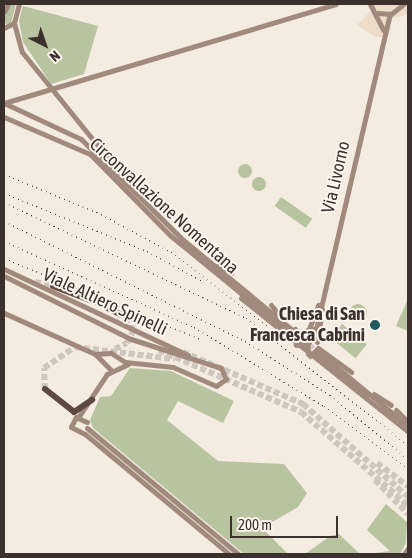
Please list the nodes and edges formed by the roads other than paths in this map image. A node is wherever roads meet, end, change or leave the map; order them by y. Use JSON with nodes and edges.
{"nodes":[{"id":1,"x":8,"y":4,"type":"edge"},
{"id":2,"x":18,"y":4,"type":"edge"},
{"id":3,"x":336,"y":4,"type":"edge"},
{"id":4,"x":370,"y":4,"type":"edge"},
{"id":5,"x":405,"y":6,"type":"edge"},
{"id":6,"x":4,"y":12,"type":"edge"},
{"id":7,"x":378,"y":13,"type":"junction"},
{"id":8,"x":390,"y":14,"type":"junction"},
{"id":9,"x":14,"y":23,"type":"junction"},
{"id":10,"x":4,"y":27,"type":"edge"},
{"id":11,"x":383,"y":33,"type":"junction"},
{"id":12,"x":49,"y":90,"type":"junction"},
{"id":13,"x":21,"y":98,"type":"junction"},
{"id":14,"x":4,"y":103,"type":"edge"},
{"id":15,"x":14,"y":107,"type":"junction"},
{"id":16,"x":4,"y":118,"type":"edge"},
{"id":17,"x":134,"y":192,"type":"junction"},
{"id":18,"x":205,"y":260,"type":"junction"},
{"id":19,"x":4,"y":269,"type":"edge"},
{"id":20,"x":231,"y":273,"type":"dead end"},
{"id":21,"x":4,"y":276,"type":"edge"},
{"id":22,"x":53,"y":286,"type":"tunnel mouth"},
{"id":23,"x":231,"y":286,"type":"junction"},
{"id":24,"x":322,"y":298,"type":"junction"},
{"id":25,"x":95,"y":302,"type":"dead end"},
{"id":26,"x":271,"y":305,"type":"dead end"},
{"id":27,"x":106,"y":307,"type":"dead end"},
{"id":28,"x":4,"y":313,"type":"edge"},
{"id":29,"x":120,"y":314,"type":"tunnel mouth"},
{"id":30,"x":304,"y":332,"type":"dead end"},
{"id":31,"x":317,"y":342,"type":"dead end"},
{"id":32,"x":307,"y":343,"type":"junction"},
{"id":33,"x":296,"y":344,"type":"junction"},
{"id":34,"x":95,"y":354,"type":"junction"},
{"id":35,"x":107,"y":354,"type":"junction"},
{"id":36,"x":313,"y":354,"type":"junction"},
{"id":37,"x":118,"y":359,"type":"junction"},
{"id":38,"x":195,"y":360,"type":"junction"},
{"id":39,"x":134,"y":364,"type":"junction"},
{"id":40,"x":103,"y":366,"type":"junction"},
{"id":41,"x":118,"y":366,"type":"junction"},
{"id":42,"x":112,"y":370,"type":"junction"},
{"id":43,"x":351,"y":372,"type":"dead end"},
{"id":44,"x":102,"y":380,"type":"junction"},
{"id":45,"x":356,"y":383,"type":"junction"},
{"id":46,"x":45,"y":389,"type":"dead end"},
{"id":47,"x":92,"y":400,"type":"junction"},
{"id":48,"x":390,"y":405,"type":"dead end"},
{"id":49,"x":396,"y":410,"type":"dead end"},
{"id":50,"x":80,"y":416,"type":"junction"},
{"id":51,"x":408,"y":422,"type":"edge"},
{"id":52,"x":401,"y":426,"type":"junction"},
{"id":53,"x":408,"y":426,"type":"edge"},
{"id":54,"x":85,"y":427,"type":"junction"},
{"id":55,"x":408,"y":432,"type":"edge"},
{"id":56,"x":408,"y":436,"type":"edge"},
{"id":57,"x":408,"y":548,"type":"edge"},
{"id":58,"x":231,"y":552,"type":"edge"},
{"id":59,"x":239,"y":554,"type":"edge"},
{"id":60,"x":404,"y":554,"type":"edge"}],
"edges":[{"from":1,"to":6,"type":"street"},
{"from":2,"to":9,"type":"street"},
{"from":3,"to":12,"type":"street"},
{"from":4,"to":7,"type":"street"},
{"from":5,"to":8,"type":"street"},
{"from":7,"to":8,"type":"street"},
{"from":7,"to":11,"type":"street"},
{"from":8,"to":11,"type":"street","name":"Via Livorno"},
{"from":9,"to":10,"type":"street"},
{"from":9,"to":12,"type":"street","name":"Circonvallazione Nomentana"},
{"from":11,"to":24,"type":"street","name":"Via Livorno"},
{"from":12,"to":13,"type":"street"},
{"from":12,"to":17,"type":"street","name":"Circonvallazione Nomentana"},
{"from":13,"to":14,"type":"street"},
{"from":13,"to":15,"type":"street"},
{"from":14,"to":15,"type":"street","name":"Circonvallazione Nomentana"},
{"from":15,"to":16,"type":"street"},
{"from":15,"to":17,"type":"street","name":"Circonvallazione Nomentana"},
{"from":16,"to":23,"type":"street","name":"Circonvallazione Nomentana"},
{"from":17,"to":18,"type":"street","name":"Circonvallazione Nomentana"},
{"from":18,"to":20,"type":"street"},
{"from":18,"to":23,"type":"street","name":"Circonvallazione Nomentana"},
{"from":19,"to":38,"type":"street","name":"Viale Altiero Spinelli"},
{"from":21,"to":38,"type":"street","name":"Viale Altiero Spinelli"},
{"from":22,"to":25,"type":"highway"},
{"from":23,"to":33,"type":"street"},
{"from":24,"to":30,"type":"street"},
{"from":24,"to":31,"type":"street"},
{"from":24,"to":32,"type":"street","name":"Via Livorno"},
{"from":26,"to":33,"type":"street"},
{"from":27,"to":29,"type":"highway"},
{"from":28,"to":34,"type":"street"},
{"from":32,"to":33,"type":"street"},
{"from":32,"to":36,"type":"street"},
{"from":33,"to":36,"type":"street"},
{"from":34,"to":35,"type":"street"},
{"from":34,"to":40,"type":"street"},
{"from":35,"to":37,"type":"street","name":"Viale Altiero Spinelli"},
{"from":35,"to":40,"type":"street"},
{"from":36,"to":43,"type":"street"},
{"from":36,"to":45,"type":"street"},
{"from":36,"to":52,"type":"street"},
{"from":37,"to":39,"type":"street","name":"Viale Altiero Spinelli"},
{"from":37,"to":41,"type":"street"},
{"from":38,"to":39,"type":"street","name":"Viale Altiero Spinelli"},
{"from":39,"to":41,"type":"street","name":"Viale Altiero Spinelli"},
{"from":40,"to":42,"type":"street"},
{"from":40,"to":44,"type":"street"},
{"from":41,"to":42,"type":"street"},
{"from":42,"to":44,"type":"street"},
{"from":44,"to":47,"type":"street"},
{"from":45,"to":48,"type":"street"},
{"from":45,"to":53,"type":"street"},
{"from":46,"to":47,"type":"highway"},
{"from":47,"to":50,"type":"street"},
{"from":47,"to":54,"type":"street"},
{"from":49,"to":51,"type":"street"},
{"from":50,"to":54,"type":"street"},
{"from":50,"to":54,"type":"street"},
{"from":52,"to":55,"type":"street"},
{"from":52,"to":56,"type":"street"},
{"from":54,"to":58,"type":"street"},
{"from":57,"to":60,"type":"street"},
{"from":58,"to":59,"type":"street"}]}
